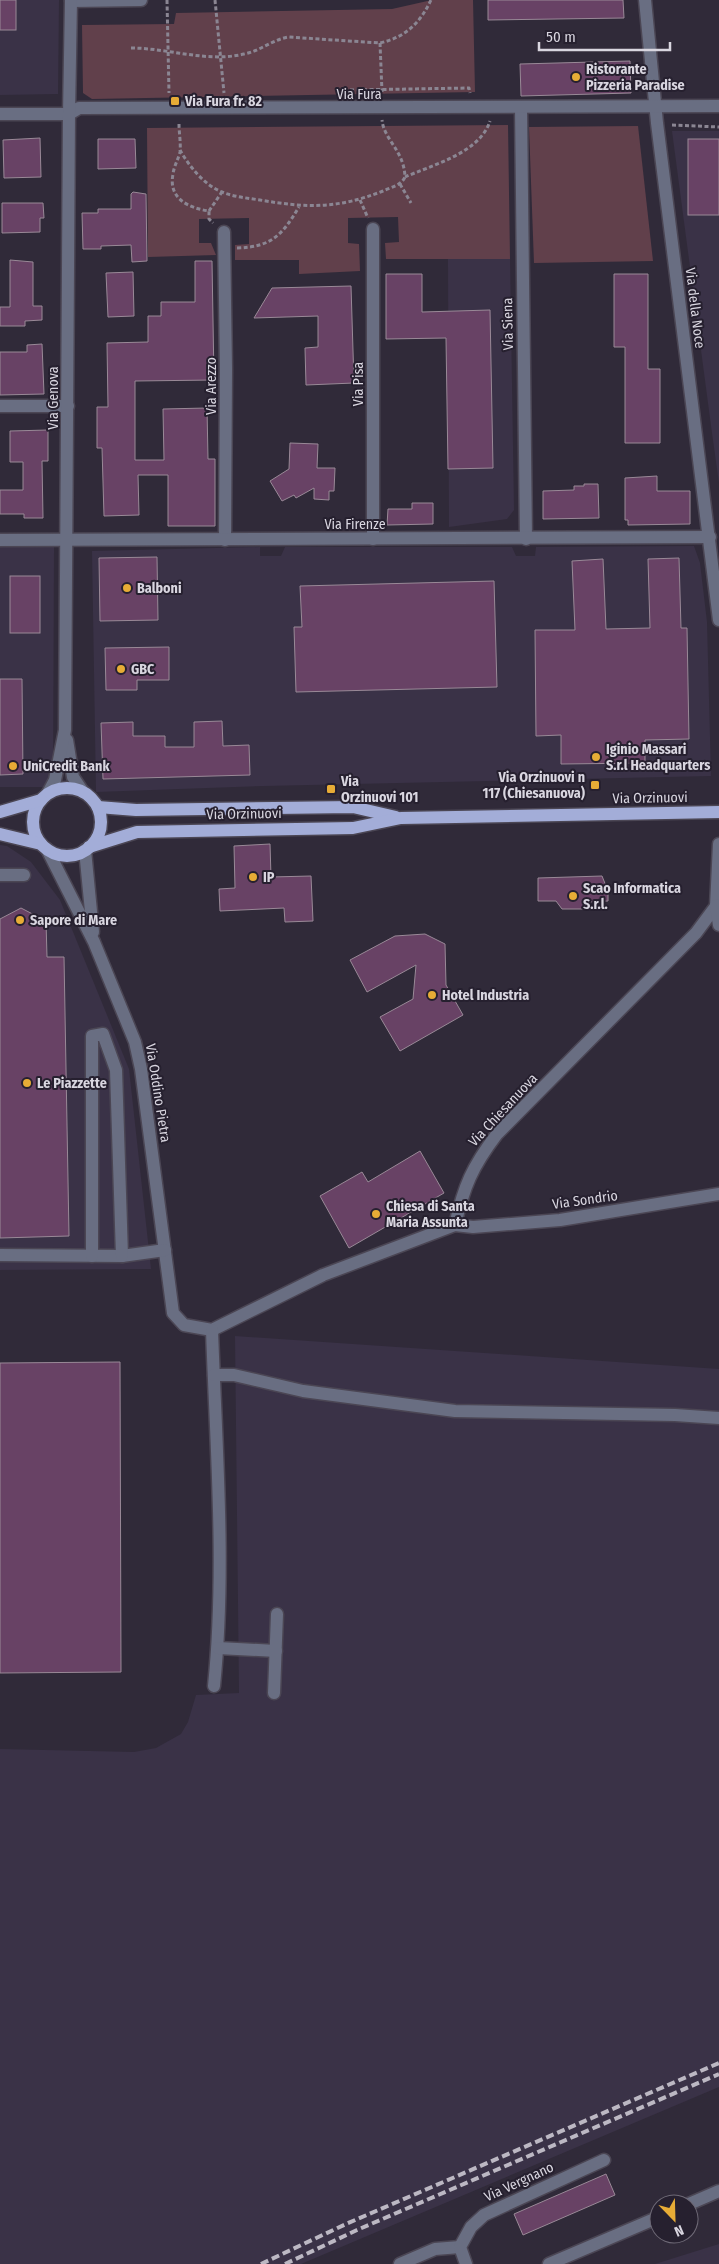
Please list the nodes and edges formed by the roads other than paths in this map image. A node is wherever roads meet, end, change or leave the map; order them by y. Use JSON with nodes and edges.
{"nodes":[{"id":1,"x":141,"y":0,"type":"edge"},
{"id":2,"x":645,"y":0,"type":"edge"},
{"id":3,"x":71,"y":1,"type":"edge"},
{"id":4,"x":719,"y":106,"type":"edge"},
{"id":5,"x":655,"y":107,"type":"junction"},
{"id":6,"x":521,"y":108,"type":"junction"},
{"id":7,"x":0,"y":114,"type":"edge"},
{"id":8,"x":69,"y":114,"type":"junction"},
{"id":9,"x":373,"y":229,"type":"dead end"},
{"id":10,"x":224,"y":232,"type":"road end"},
{"id":11,"x":0,"y":406,"type":"edge"},
{"id":12,"x":68,"y":406,"type":"junction"},
{"id":13,"x":710,"y":537,"type":"junction"},
{"id":14,"x":373,"y":539,"type":"junction"},
{"id":15,"x":526,"y":539,"type":"junction"},
{"id":16,"x":0,"y":540,"type":"edge"},
{"id":17,"x":68,"y":540,"type":"junction"},
{"id":18,"x":225,"y":540,"type":"junction"},
{"id":19,"x":719,"y":620,"type":"edge"},
{"id":20,"x":65,"y":730,"type":"junction"},
{"id":21,"x":83,"y":792,"type":"junction"},
{"id":22,"x":44,"y":797,"type":"junction"},
{"id":23,"x":98,"y":807,"type":"junction"},
{"id":24,"x":0,"y":812,"type":"edge"},
{"id":25,"x":719,"y":812,"type":"edge"},
{"id":26,"x":401,"y":818,"type":"junction"},
{"id":27,"x":0,"y":834,"type":"edge"},
{"id":28,"x":719,"y":844,"type":"edge"},
{"id":29,"x":44,"y":846,"type":"junction"},
{"id":30,"x":87,"y":849,"type":"junction"},
{"id":31,"x":0,"y":875,"type":"edge"},
{"id":32,"x":24,"y":875,"type":"dead end"},
{"id":33,"x":718,"y":886,"type":"edge"},
{"id":34,"x":718,"y":905,"type":"edge"},
{"id":35,"x":719,"y":926,"type":"edge"},
{"id":36,"x":94,"y":942,"type":"junction"},
{"id":37,"x":719,"y":1194,"type":"edge"},
{"id":38,"x":455,"y":1226,"type":"junction"},
{"id":39,"x":165,"y":1250,"type":"junction"},
{"id":40,"x":0,"y":1255,"type":"edge"},
{"id":41,"x":92,"y":1256,"type":"junction"},
{"id":42,"x":122,"y":1256,"type":"junction"},
{"id":43,"x":212,"y":1330,"type":"junction"},
{"id":44,"x":214,"y":1374,"type":"junction"},
{"id":45,"x":719,"y":1418,"type":"edge"},
{"id":46,"x":277,"y":1614,"type":"dead end"},
{"id":47,"x":218,"y":1648,"type":"junction"},
{"id":48,"x":276,"y":1651,"type":"junction"},
{"id":49,"x":214,"y":1686,"type":"dead end"},
{"id":50,"x":274,"y":1693,"type":"dead end"},
{"id":51,"x":604,"y":2160,"type":"dead end"},
{"id":52,"x":719,"y":2191,"type":"edge"},
{"id":53,"x":699,"y":2200,"type":"edge"},
{"id":54,"x":649,"y":2221,"type":"edge"},
{"id":55,"x":460,"y":2247,"type":"junction"},
{"id":56,"x":400,"y":2264,"type":"edge"},
{"id":57,"x":466,"y":2264,"type":"edge"},
{"id":58,"x":549,"y":2264,"type":"edge"}],
"edges":[{"from":1,"to":3,"type":"street"},
{"from":2,"to":5,"type":"street","name":"Via della Noce"},
{"from":3,"to":8,"type":"street","name":"Via Genova"},
{"from":4,"to":5,"type":"street","name":"Via Fura"},
{"from":5,"to":6,"type":"street","name":"Via Fura"},
{"from":5,"to":13,"type":"street","name":"Via della Noce"},
{"from":6,"to":8,"type":"street","name":"Via Fura"},
{"from":6,"to":15,"type":"street","name":"Via Siena"},
{"from":7,"to":8,"type":"street","name":"Via Fura"},
{"from":8,"to":12,"type":"street","name":"Via Genova"},
{"from":9,"to":14,"type":"street","name":"Via Pisa"},
{"from":10,"to":18,"type":"street","name":"Via Arezzo"},
{"from":11,"to":12,"type":"street"},
{"from":12,"to":17,"type":"street","name":"Via Genova"},
{"from":13,"to":15,"type":"street","name":"Via Firenze"},
{"from":13,"to":19,"type":"street","name":"Via della Noce"},
{"from":14,"to":15,"type":"street","name":"Via Firenze"},
{"from":14,"to":18,"type":"street","name":"Via Firenze"},
{"from":16,"to":17,"type":"street","name":"Via Firenze"},
{"from":17,"to":18,"type":"street","name":"Via Firenze"},
{"from":17,"to":20,"type":"street","name":"Via Genova"},
{"from":20,"to":21,"type":"street"},
{"from":20,"to":22,"type":"street","name":"Via Genova"},
{"from":21,"to":22,"type":"main road"},
{"from":21,"to":23,"type":"main road"},
{"from":22,"to":24,"type":"main road"},
{"from":22,"to":29,"type":"main road"},
{"from":23,"to":26,"type":"main road","name":"Via Orzinuovi"},
{"from":23,"to":30,"type":"main road"},
{"from":25,"to":26,"type":"main road","name":"Via Orzinuovi"},
{"from":26,"to":30,"type":"main road","name":"Via Orzinuovi"},
{"from":27,"to":29,"type":"main road","name":"Via Orzinuovi"},
{"from":28,"to":33,"type":"street"},
{"from":29,"to":30,"type":"main road","name":"Via Orzinuovi"},
{"from":29,"to":36,"type":"street","name":"Via Oddino Pietra"},
{"from":30,"to":36,"type":"street"},
{"from":31,"to":32,"type":"street"},
{"from":33,"to":34,"type":"street"},
{"from":34,"to":35,"type":"street"},
{"from":34,"to":38,"type":"street","name":"Via Chiesanuova"},
{"from":36,"to":39,"type":"street","name":"Via Oddino Pietra"},
{"from":37,"to":38,"type":"street","name":"Via Sondrio"},
{"from":38,"to":43,"type":"street"},
{"from":39,"to":42,"type":"street"},
{"from":39,"to":43,"type":"street","name":"Via Oddino Pietra"},
{"from":40,"to":41,"type":"street"},
{"from":41,"to":42,"type":"street"},
{"from":41,"to":42,"type":"street"},
{"from":43,"to":44,"type":"street"},
{"from":44,"to":45,"type":"street"},
{"from":44,"to":47,"type":"street"},
{"from":46,"to":48,"type":"street"},
{"from":47,"to":48,"type":"street"},
{"from":47,"to":49,"type":"street"},
{"from":48,"to":50,"type":"street"},
{"from":51,"to":55,"type":"street","name":"Via Vergnano"},
{"from":52,"to":53,"type":"street"},
{"from":54,"to":58,"type":"street"},
{"from":55,"to":56,"type":"street"},
{"from":55,"to":57,"type":"street"}]}
